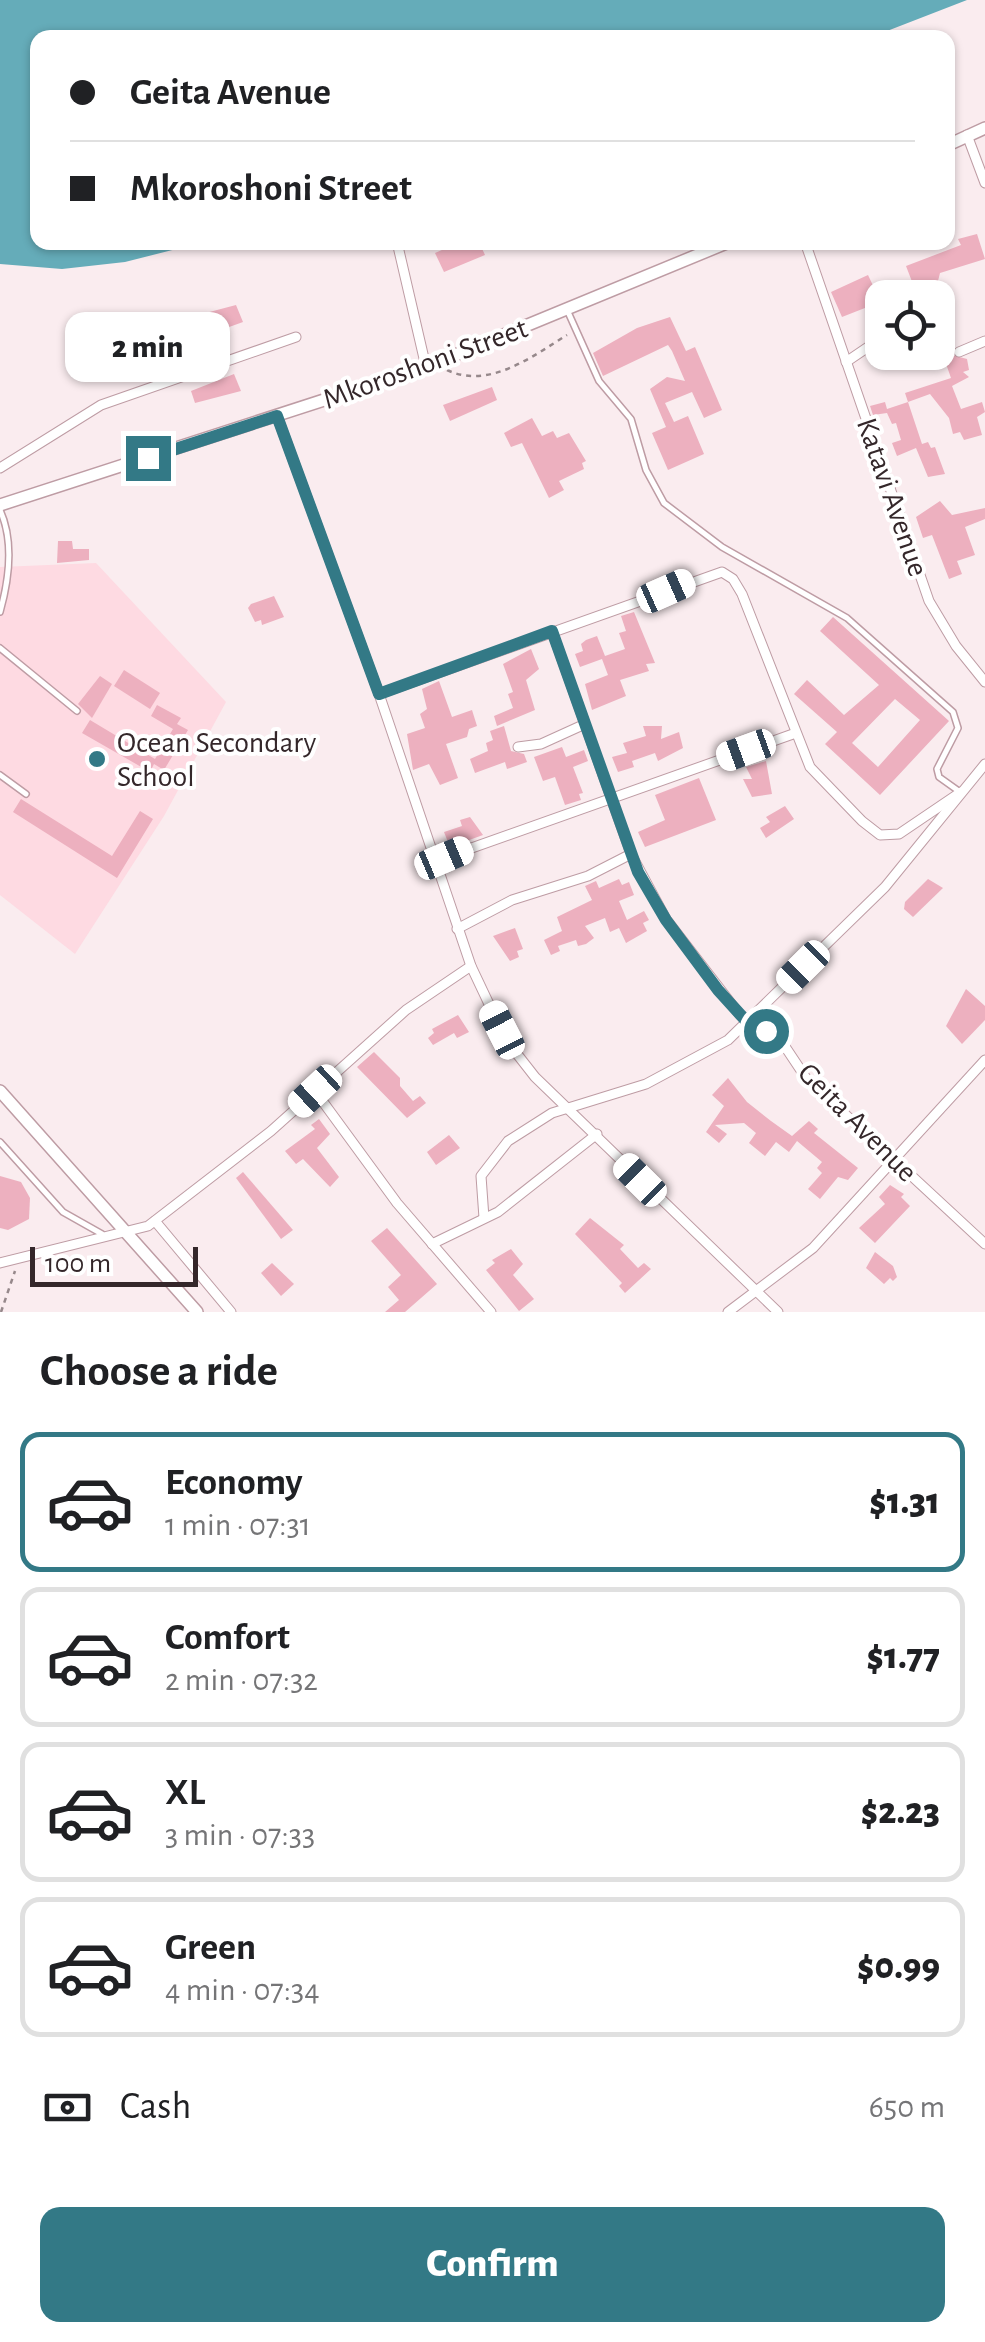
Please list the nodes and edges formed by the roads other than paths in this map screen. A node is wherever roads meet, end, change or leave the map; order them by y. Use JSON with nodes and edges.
{"nodes":[{"id":1,"x":985,"y":128,"type":"edge"},
{"id":2,"x":967,"y":136,"type":"junction"},
{"id":3,"x":955,"y":142,"type":"edge"},
{"id":4,"x":985,"y":183,"type":"edge"},
{"id":5,"x":399,"y":250,"type":"edge"},
{"id":6,"x":711,"y":250,"type":"edge"},
{"id":7,"x":808,"y":250,"type":"edge"},
{"id":8,"x":566,"y":310,"type":"junction"},
{"id":9,"x":296,"y":337,"type":"dead end"},
{"id":10,"x":985,"y":340,"type":"edge"},
{"id":11,"x":865,"y":350,"type":"edge"},
{"id":12,"x":959,"y":352,"type":"dead end"},
{"id":13,"x":846,"y":362,"type":"junction"},
{"id":14,"x":432,"y":365,"type":"junction"},
{"id":15,"x":277,"y":416,"type":"junction"},
{"id":16,"x":0,"y":468,"type":"edge"},
{"id":17,"x":0,"y":507,"type":"edge"},
{"id":18,"x":0,"y":612,"type":"edge"},
{"id":19,"x":552,"y":631,"type":"junction"},
{"id":20,"x":0,"y":648,"type":"edge"},
{"id":21,"x":985,"y":682,"type":"edge"},
{"id":22,"x":379,"y":694,"type":"junction"},
{"id":23,"x":77,"y":711,"type":"dead end"},
{"id":24,"x":585,"y":724,"type":"junction"},
{"id":25,"x":793,"y":734,"type":"junction"},
{"id":26,"x":518,"y":747,"type":"dead end"},
{"id":27,"x":985,"y":764,"type":"edge"},
{"id":28,"x":0,"y":775,"type":"edge"},
{"id":29,"x":961,"y":792,"type":"junction"},
{"id":30,"x":26,"y":794,"type":"dead end"},
{"id":31,"x":613,"y":798,"type":"junction"},
{"id":32,"x":631,"y":854,"type":"junction"},
{"id":33,"x":435,"y":861,"type":"junction"},
{"id":34,"x":457,"y":930,"type":"junction"},
{"id":35,"x":471,"y":966,"type":"junction"},
{"id":36,"x":748,"y":1023,"type":"junction"},
{"id":37,"x":985,"y":1060,"type":"edge"},
{"id":38,"x":0,"y":1091,"type":"edge"},
{"id":39,"x":315,"y":1091,"type":"junction"},
{"id":40,"x":566,"y":1106,"type":"junction"},
{"id":41,"x":597,"y":1134,"type":"junction"},
{"id":42,"x":0,"y":1142,"type":"edge"},
{"id":43,"x":894,"y":1162,"type":"junction"},
{"id":44,"x":484,"y":1218,"type":"junction"},
{"id":45,"x":155,"y":1220,"type":"junction"},
{"id":46,"x":122,"y":1232,"type":"junction"},
{"id":47,"x":102,"y":1234,"type":"junction"},
{"id":48,"x":432,"y":1244,"type":"junction"},
{"id":49,"x":985,"y":1244,"type":"edge"},
{"id":50,"x":0,"y":1264,"type":"edge"},
{"id":51,"x":756,"y":1292,"type":"junction"},
{"id":52,"x":197,"y":1312,"type":"edge"},
{"id":53,"x":231,"y":1312,"type":"edge"},
{"id":54,"x":491,"y":1312,"type":"edge"},
{"id":55,"x":728,"y":1312,"type":"edge"},
{"id":56,"x":778,"y":1312,"type":"edge"}],
"edges":[{"from":1,"to":2,"type":"street"},
{"from":2,"to":3,"type":"street"},
{"from":2,"to":4,"type":"street"},
{"from":5,"to":14,"type":"street"},
{"from":6,"to":8,"type":"street","name":"Mkoroshoni Street"},
{"from":7,"to":13,"type":"street","name":"Katavi Avenue"},
{"from":8,"to":14,"type":"street","name":"Mkoroshoni Street"},
{"from":8,"to":29,"type":"lane"},
{"from":9,"to":16,"type":"street"},
{"from":10,"to":12,"type":"street"},
{"from":11,"to":13,"type":"street"},
{"from":13,"to":21,"type":"street","name":"Katavi Avenue"},
{"from":14,"to":15,"type":"street","name":"Mkoroshoni Street"},
{"from":15,"to":17,"type":"street","name":"Mkoroshoni Street"},
{"from":15,"to":22,"type":"street"},
{"from":17,"to":18,"type":"lane"},
{"from":19,"to":22,"type":"street"},
{"from":19,"to":24,"type":"street","name":"Geita Avenue"},
{"from":19,"to":25,"type":"street"},
{"from":20,"to":23,"type":"lane"},
{"from":22,"to":33,"type":"street"},
{"from":24,"to":26,"type":"street"},
{"from":24,"to":31,"type":"street","name":"Geita Avenue"},
{"from":25,"to":29,"type":"street"},
{"from":25,"to":31,"type":"street"},
{"from":27,"to":29,"type":"street"},
{"from":28,"to":30,"type":"lane"},
{"from":29,"to":36,"type":"street"},
{"from":31,"to":32,"type":"street","name":"Geita Avenue"},
{"from":31,"to":33,"type":"street"},
{"from":32,"to":34,"type":"street"},
{"from":32,"to":36,"type":"street","name":"Geita Avenue"},
{"from":33,"to":34,"type":"street"},
{"from":34,"to":35,"type":"street"},
{"from":35,"to":39,"type":"street"},
{"from":35,"to":40,"type":"street"},
{"from":36,"to":40,"type":"street"},
{"from":36,"to":43,"type":"street","name":"Geita Avenue"},
{"from":37,"to":43,"type":"street"},
{"from":38,"to":46,"type":"street"},
{"from":39,"to":45,"type":"street"},
{"from":39,"to":48,"type":"street"},
{"from":40,"to":41,"type":"street"},
{"from":40,"to":44,"type":"street"},
{"from":41,"to":44,"type":"street"},
{"from":41,"to":51,"type":"street"},
{"from":42,"to":47,"type":"lane"},
{"from":43,"to":49,"type":"street","name":"Geita Avenue"},
{"from":43,"to":51,"type":"street"},
{"from":44,"to":48,"type":"street"},
{"from":45,"to":46,"type":"street"},
{"from":45,"to":53,"type":"street"},
{"from":46,"to":47,"type":"street"},
{"from":46,"to":52,"type":"street"},
{"from":47,"to":50,"type":"street"},
{"from":48,"to":54,"type":"street"},
{"from":51,"to":55,"type":"street"},
{"from":51,"to":56,"type":"street"}]}
